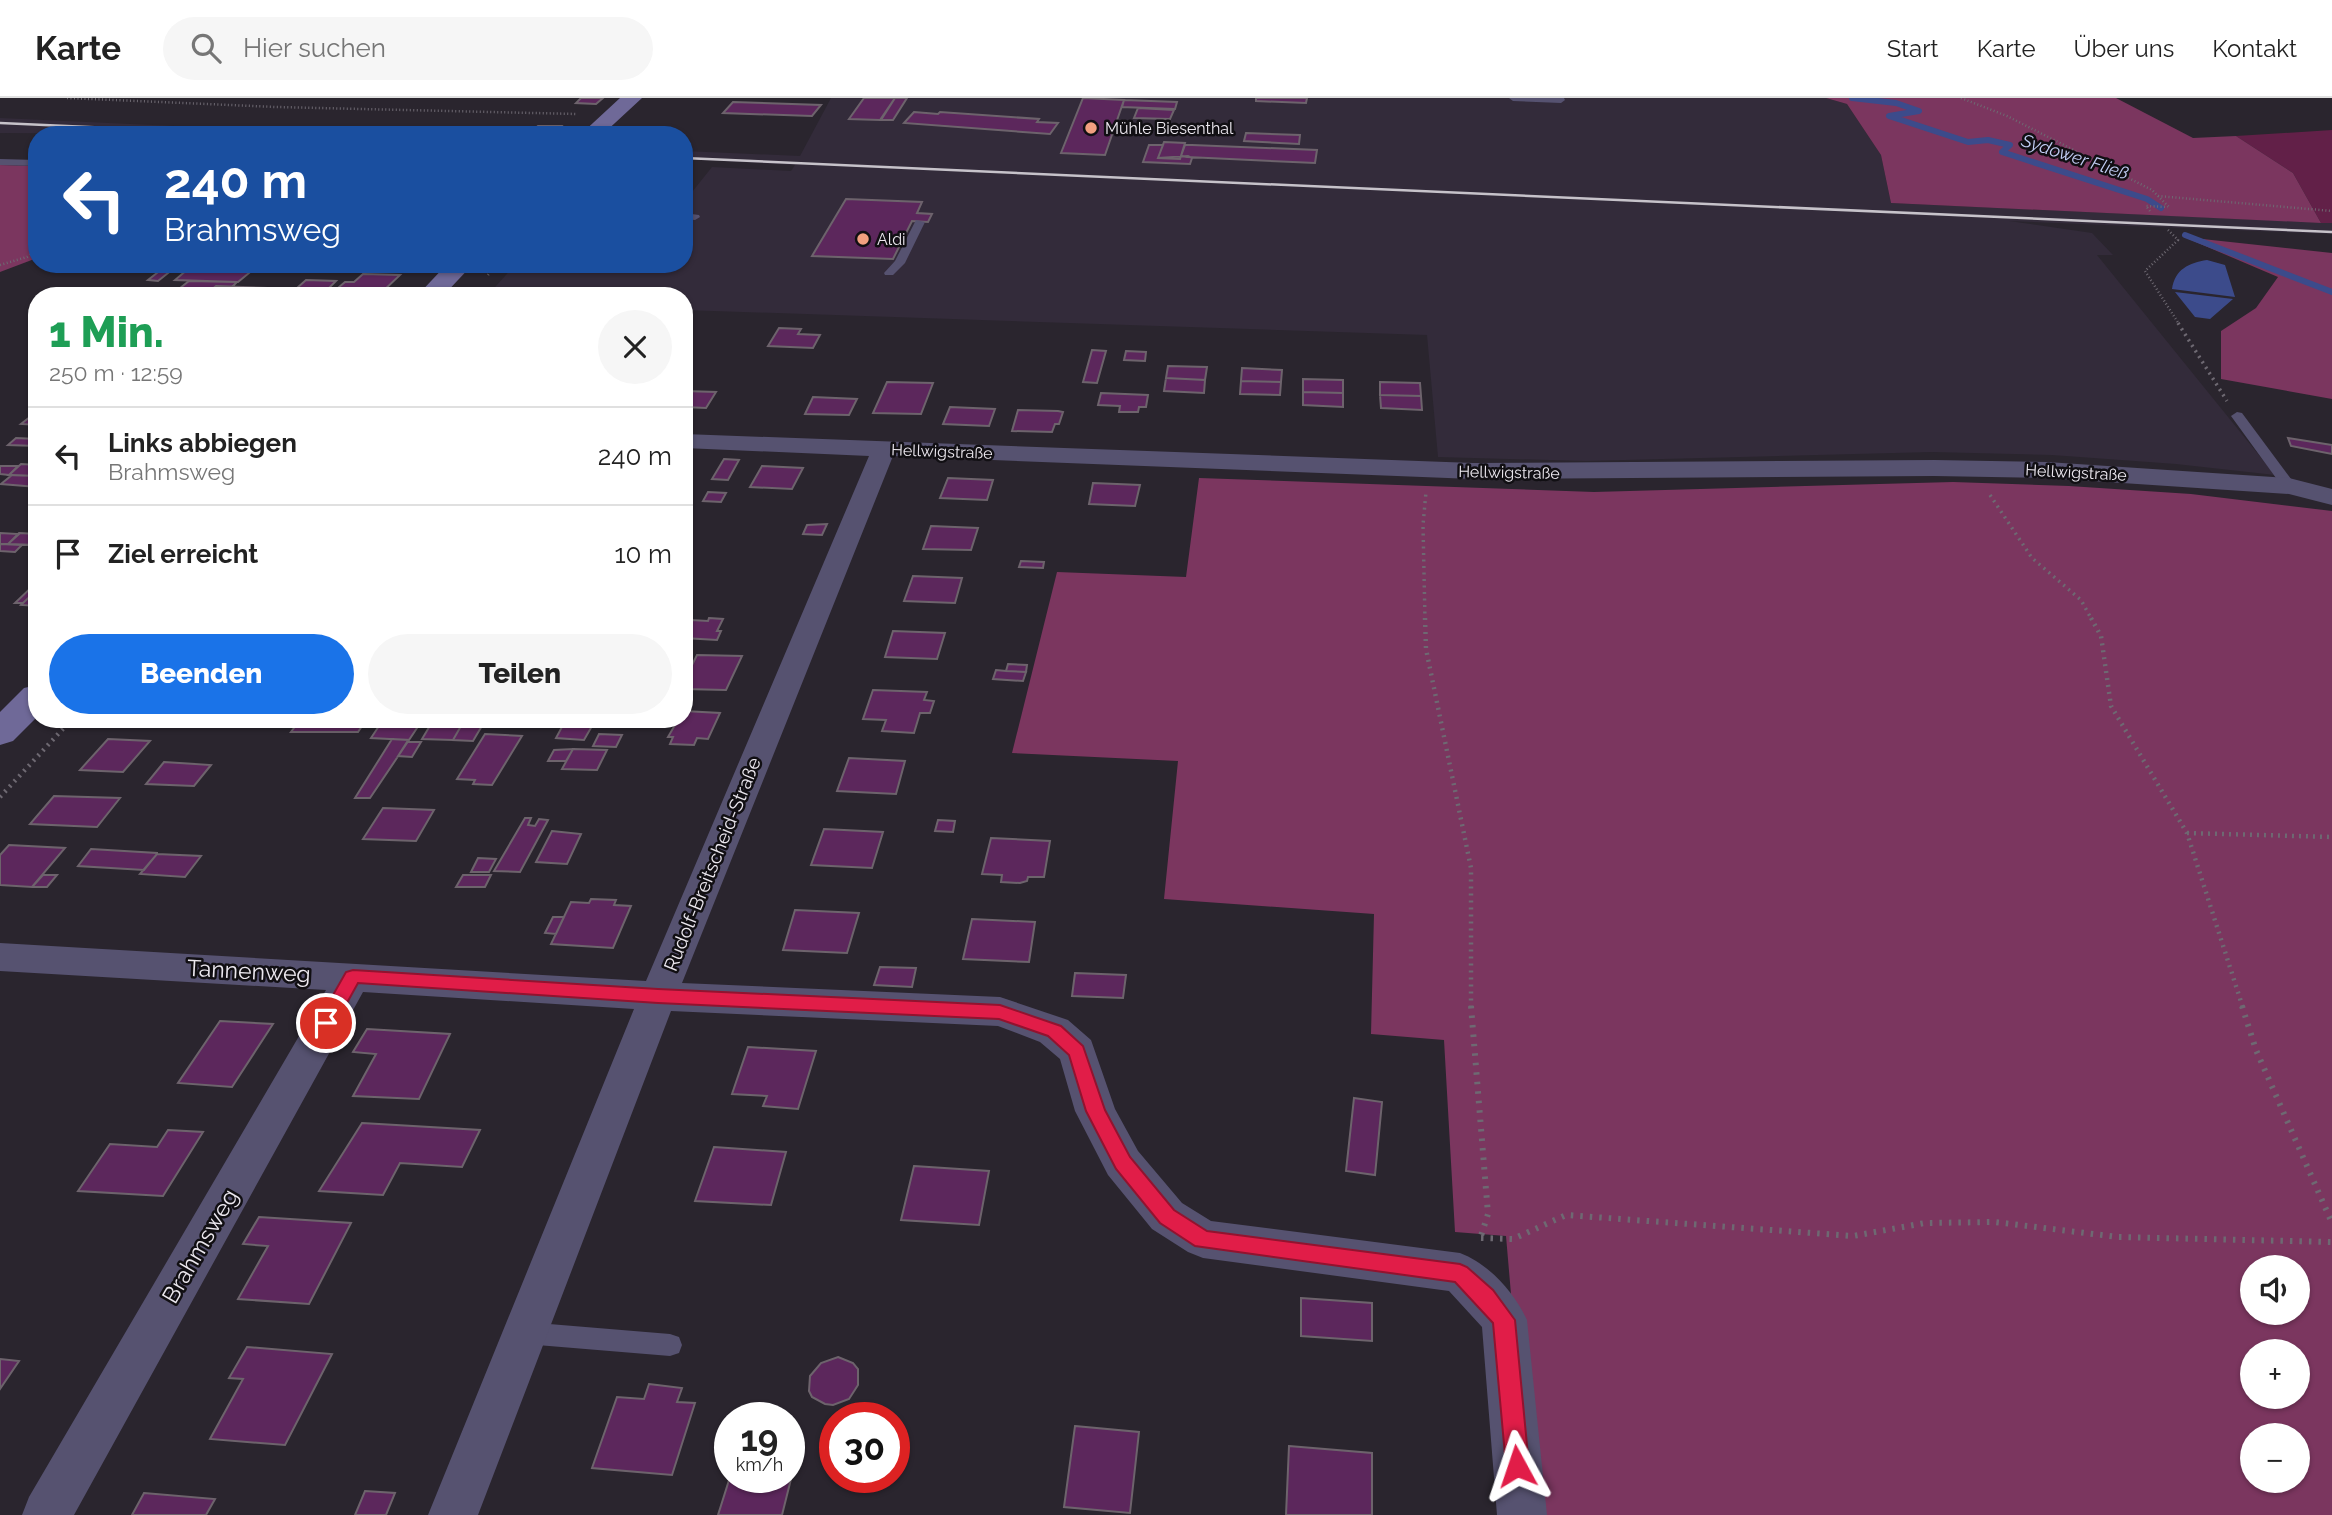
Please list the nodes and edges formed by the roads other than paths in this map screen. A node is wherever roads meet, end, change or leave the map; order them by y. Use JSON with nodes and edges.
{"nodes":[{"id":1,"x":632,"y":98,"type":"edge"},
{"id":2,"x":1513,"y":98,"type":"edge"},
{"id":3,"x":1562,"y":100,"type":"dead end"},
{"id":4,"x":600,"y":126,"type":"edge"},
{"id":5,"x":0,"y":162,"type":"edge"},
{"id":6,"x":28,"y":163,"type":"edge"},
{"id":7,"x":920,"y":222,"type":"dead end"},
{"id":8,"x":452,"y":273,"type":"edge"},
{"id":9,"x":889,"y":273,"type":"dead end"},
{"id":10,"x":438,"y":287,"type":"edge"},
{"id":11,"x":2237,"y":416,"type":"road end"},
{"id":12,"x":693,"y":441,"type":"edge"},
{"id":13,"x":884,"y":449,"type":"junction"},
{"id":14,"x":2289,"y":486,"type":"junction"},
{"id":15,"x":2332,"y":496,"type":"edge"},
{"id":16,"x":28,"y":705,"type":"edge"},
{"id":17,"x":0,"y":733,"type":"edge"},
{"id":18,"x":0,"y":957,"type":"edge"},
{"id":19,"x":353,"y":976,"type":"junction"},
{"id":20,"x":658,"y":996,"type":"junction"},
{"id":21,"x":525,"y":1333,"type":"junction"},
{"id":22,"x":670,"y":1345,"type":"dead end"},
{"id":23,"x":47,"y":1515,"type":"edge"},
{"id":24,"x":453,"y":1515,"type":"edge"},
{"id":25,"x":1522,"y":1515,"type":"edge"}],
"edges":[{"from":1,"to":4,"type":"main road"},
{"from":2,"to":3,"type":"lane"},
{"from":5,"to":6,"type":"lane"},
{"from":7,"to":9,"type":"lane"},
{"from":8,"to":10,"type":"main road"},
{"from":11,"to":14,"type":"lane"},
{"from":12,"to":13,"type":"street","name":"Hellwigstraße"},
{"from":13,"to":14,"type":"street","name":"Hellwigstraße"},
{"from":13,"to":20,"type":"street","name":"Rudolf-Breitscheid-Straße"},
{"from":14,"to":15,"type":"street","name":"Hellwigstraße"},
{"from":16,"to":17,"type":"main road"},
{"from":18,"to":19,"type":"street","name":"Tannenweg"},
{"from":19,"to":20,"type":"street","name":"Tannenweg"},
{"from":19,"to":23,"type":"street","name":"Brahmsweg"},
{"from":20,"to":21,"type":"street","name":"Rudolf-Breitscheid-Straße"},
{"from":20,"to":25,"type":"street","name":"Tannenweg"},
{"from":21,"to":22,"type":"lane"},
{"from":21,"to":24,"type":"street","name":"Rudolf-Breitscheid-Straße"}]}
